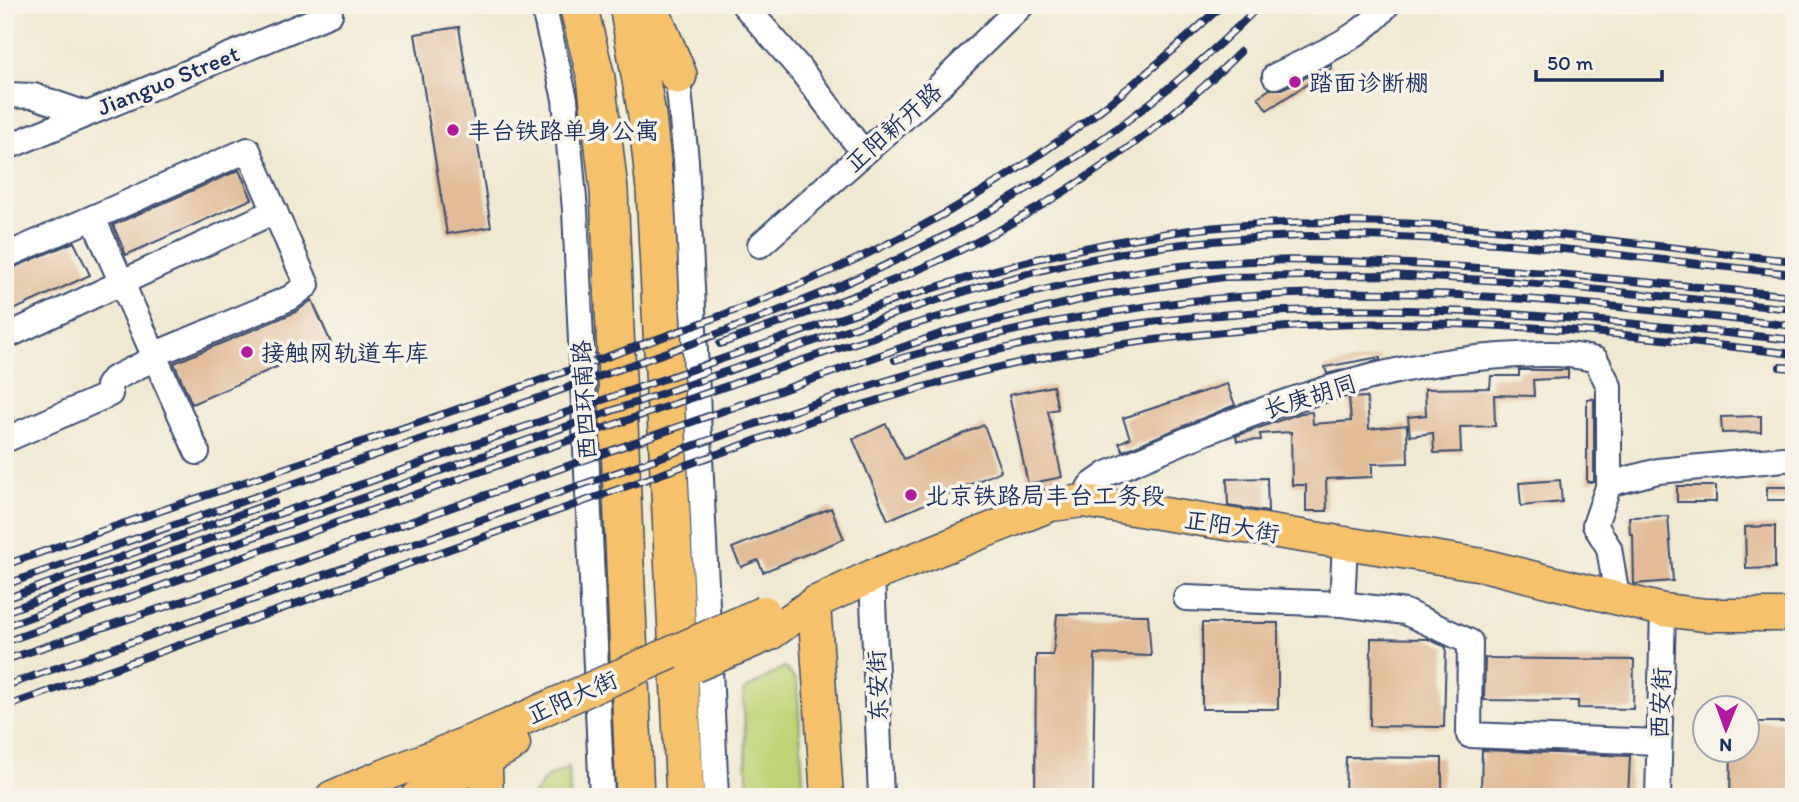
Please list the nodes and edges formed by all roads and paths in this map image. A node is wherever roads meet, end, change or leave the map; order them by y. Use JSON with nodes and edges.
{"nodes":[{"id":1,"x":543,"y":5,"type":"edge"},
{"id":2,"x":578,"y":5,"type":"edge"},
{"id":3,"x":628,"y":5,"type":"edge"},
{"id":4,"x":648,"y":5,"type":"edge"},
{"id":5,"x":667,"y":5,"type":"edge"},
{"id":6,"x":744,"y":5,"type":"edge"},
{"id":7,"x":1022,"y":5,"type":"edge"},
{"id":8,"x":1387,"y":5,"type":"edge"},
{"id":9,"x":330,"y":9,"type":"edge"},
{"id":10,"x":678,"y":75,"type":"junction"},
{"id":11,"x":1275,"y":76,"type":"dead end"},
{"id":12,"x":5,"y":95,"type":"edge"},
{"id":13,"x":86,"y":114,"type":"junction"},
{"id":14,"x":5,"y":148,"type":"edge"},
{"id":15,"x":863,"y":152,"type":"junction"},
{"id":16,"x":275,"y":211,"type":"junction"},
{"id":17,"x":93,"y":218,"type":"junction"},
{"id":18,"x":760,"y":245,"type":"dead end"},
{"id":19,"x":5,"y":257,"type":"edge"},
{"id":20,"x":121,"y":284,"type":"junction"},
{"id":21,"x":5,"y":337,"type":"edge"},
{"id":22,"x":154,"y":357,"type":"junction"},
{"id":23,"x":5,"y":440,"type":"edge"},
{"id":24,"x":197,"y":452,"type":"dead end"},
{"id":25,"x":1794,"y":458,"type":"edge"},
{"id":26,"x":1609,"y":484,"type":"junction"},
{"id":27,"x":1083,"y":501,"type":"junction"},
{"id":28,"x":1345,"y":543,"type":"junction"},
{"id":29,"x":872,"y":576,"type":"junction"},
{"id":30,"x":1617,"y":597,"type":"junction"},
{"id":31,"x":1186,"y":598,"type":"dead end"},
{"id":32,"x":814,"y":603,"type":"junction"},
{"id":33,"x":1342,"y":604,"type":"junction"},
{"id":34,"x":1663,"y":610,"type":"junction"},
{"id":35,"x":1794,"y":615,"type":"edge"},
{"id":36,"x":1659,"y":742,"type":"junction"},
{"id":37,"x":485,"y":748,"type":"junction"},
{"id":38,"x":332,"y":797,"type":"edge"},
{"id":39,"x":417,"y":797,"type":"edge"},
{"id":40,"x":487,"y":797,"type":"edge"},
{"id":41,"x":602,"y":797,"type":"edge"},
{"id":42,"x":635,"y":797,"type":"edge"},
{"id":43,"x":685,"y":797,"type":"edge"},
{"id":44,"x":716,"y":797,"type":"edge"},
{"id":45,"x":827,"y":797,"type":"edge"},
{"id":46,"x":881,"y":797,"type":"edge"},
{"id":47,"x":1658,"y":797,"type":"edge"}],
"edges":[{"from":1,"to":41,"type":"street","name":"西四环南路"},
{"from":2,"to":42,"type":"highway","name":"西四环南路"},
{"from":3,"to":43,"type":"highway"},
{"from":4,"to":10,"type":"highway"},
{"from":5,"to":10,"type":"street"},
{"from":6,"to":15,"type":"street"},
{"from":7,"to":15,"type":"street","name":"正阳新开路"},
{"from":8,"to":11,"type":"street"},
{"from":9,"to":13,"type":"street","name":"Jianguo Street"},
{"from":10,"to":44,"type":"street"},
{"from":12,"to":13,"type":"street"},
{"from":13,"to":14,"type":"street","name":"Jianguo Street"},
{"from":15,"to":18,"type":"street","name":"正阳新开路"},
{"from":16,"to":17,"type":"street"},
{"from":16,"to":20,"type":"street"},
{"from":16,"to":22,"type":"street"},
{"from":17,"to":19,"type":"street"},
{"from":17,"to":20,"type":"street"},
{"from":20,"to":21,"type":"street"},
{"from":20,"to":22,"type":"street"},
{"from":22,"to":23,"type":"street"},
{"from":22,"to":24,"type":"street"},
{"from":25,"to":26,"type":"street"},
{"from":26,"to":27,"type":"street","name":"长庚胡同"},
{"from":26,"to":30,"type":"street","name":"长庚胡同"},
{"from":27,"to":28,"type":"main road","name":"正阳大街"},
{"from":27,"to":29,"type":"main road","name":"正阳大街"},
{"from":28,"to":30,"type":"main road","name":"正阳大街"},
{"from":28,"to":33,"type":"street"},
{"from":29,"to":32,"type":"main road","name":"正阳大街"},
{"from":29,"to":46,"type":"street","name":"东安街"},
{"from":30,"to":34,"type":"main road","name":"正阳大街"},
{"from":31,"to":33,"type":"street"},
{"from":32,"to":37,"type":"main road","name":"正阳大街","bridge":true},
{"from":32,"to":45,"type":"main road"},
{"from":33,"to":36,"type":"street"},
{"from":34,"to":35,"type":"main road","name":"正阳大街"},
{"from":34,"to":36,"type":"street","name":"西安街"},
{"from":36,"to":47,"type":"street","name":"西安街"},
{"from":37,"to":38,"type":"main road","name":"正阳大街"},
{"from":37,"to":39,"type":"main road","name":"正阳大街"},
{"from":37,"to":40,"type":"main road"}]}
